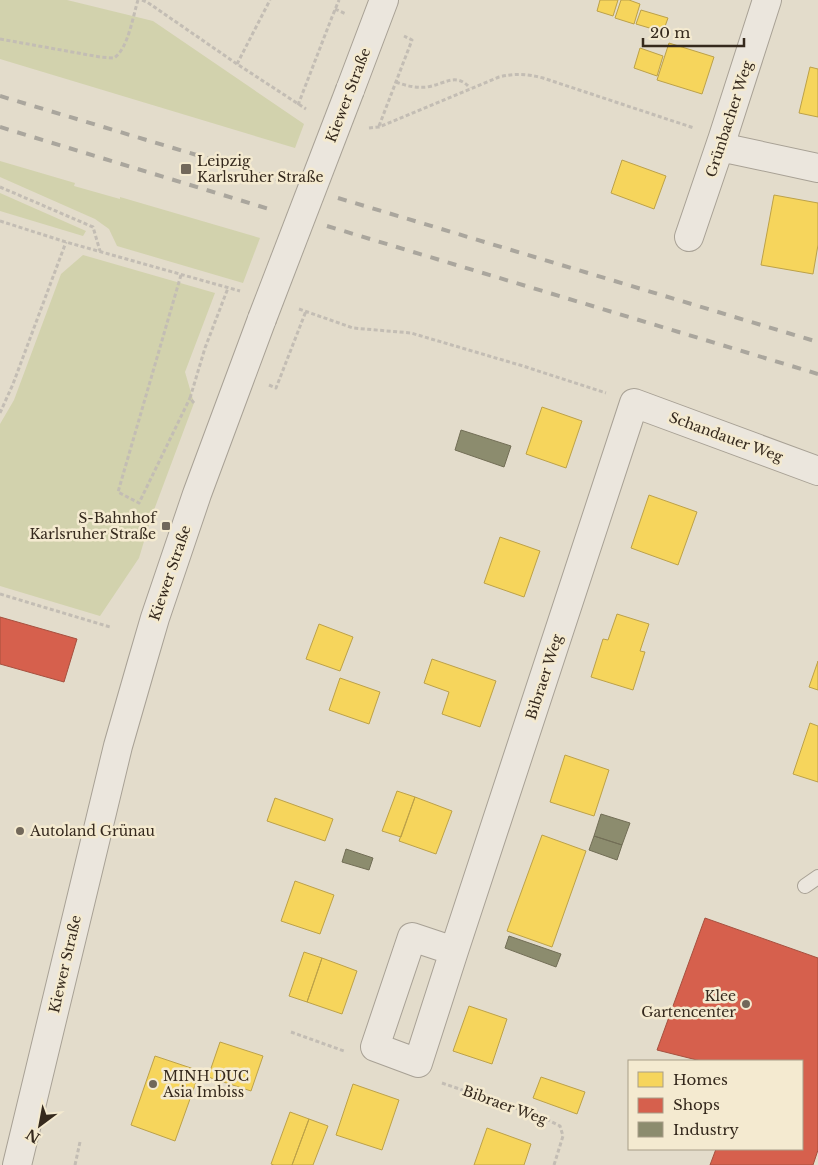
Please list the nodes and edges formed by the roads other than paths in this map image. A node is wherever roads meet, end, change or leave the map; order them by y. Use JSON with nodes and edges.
{"nodes":[{"id":1,"x":384,"y":0,"type":"edge"},
{"id":2,"x":767,"y":0,"type":"edge"},
{"id":3,"x":722,"y":142,"type":"junction"},
{"id":4,"x":818,"y":168,"type":"edge"},
{"id":5,"x":689,"y":237,"type":"dead end"},
{"id":6,"x":634,"y":403,"type":"joint"},
{"id":7,"x":818,"y":472,"type":"edge"},
{"id":8,"x":818,"y":877,"type":"edge"},
{"id":9,"x":805,"y":886,"type":"dead end"},
{"id":10,"x":454,"y":951,"type":"junction"},
{"id":11,"x":17,"y":1165,"type":"edge"}],
"edges":[{"from":1,"to":11,"type":"street","name":"Kiewer Straße","bridge":true},
{"from":2,"to":3,"type":"street","name":"Grünbacher Weg"},
{"from":3,"to":4,"type":"street"},
{"from":3,"to":5,"type":"street","name":"Grünbacher Weg"},
{"from":6,"to":7,"type":"street","name":"Schandauer Weg"},
{"from":6,"to":10,"type":"street","name":"Bibraer Weg"},
{"from":8,"to":9,"type":"lane"},
{"from":10,"to":10,"type":"street","name":"Bibraer Weg"}]}
